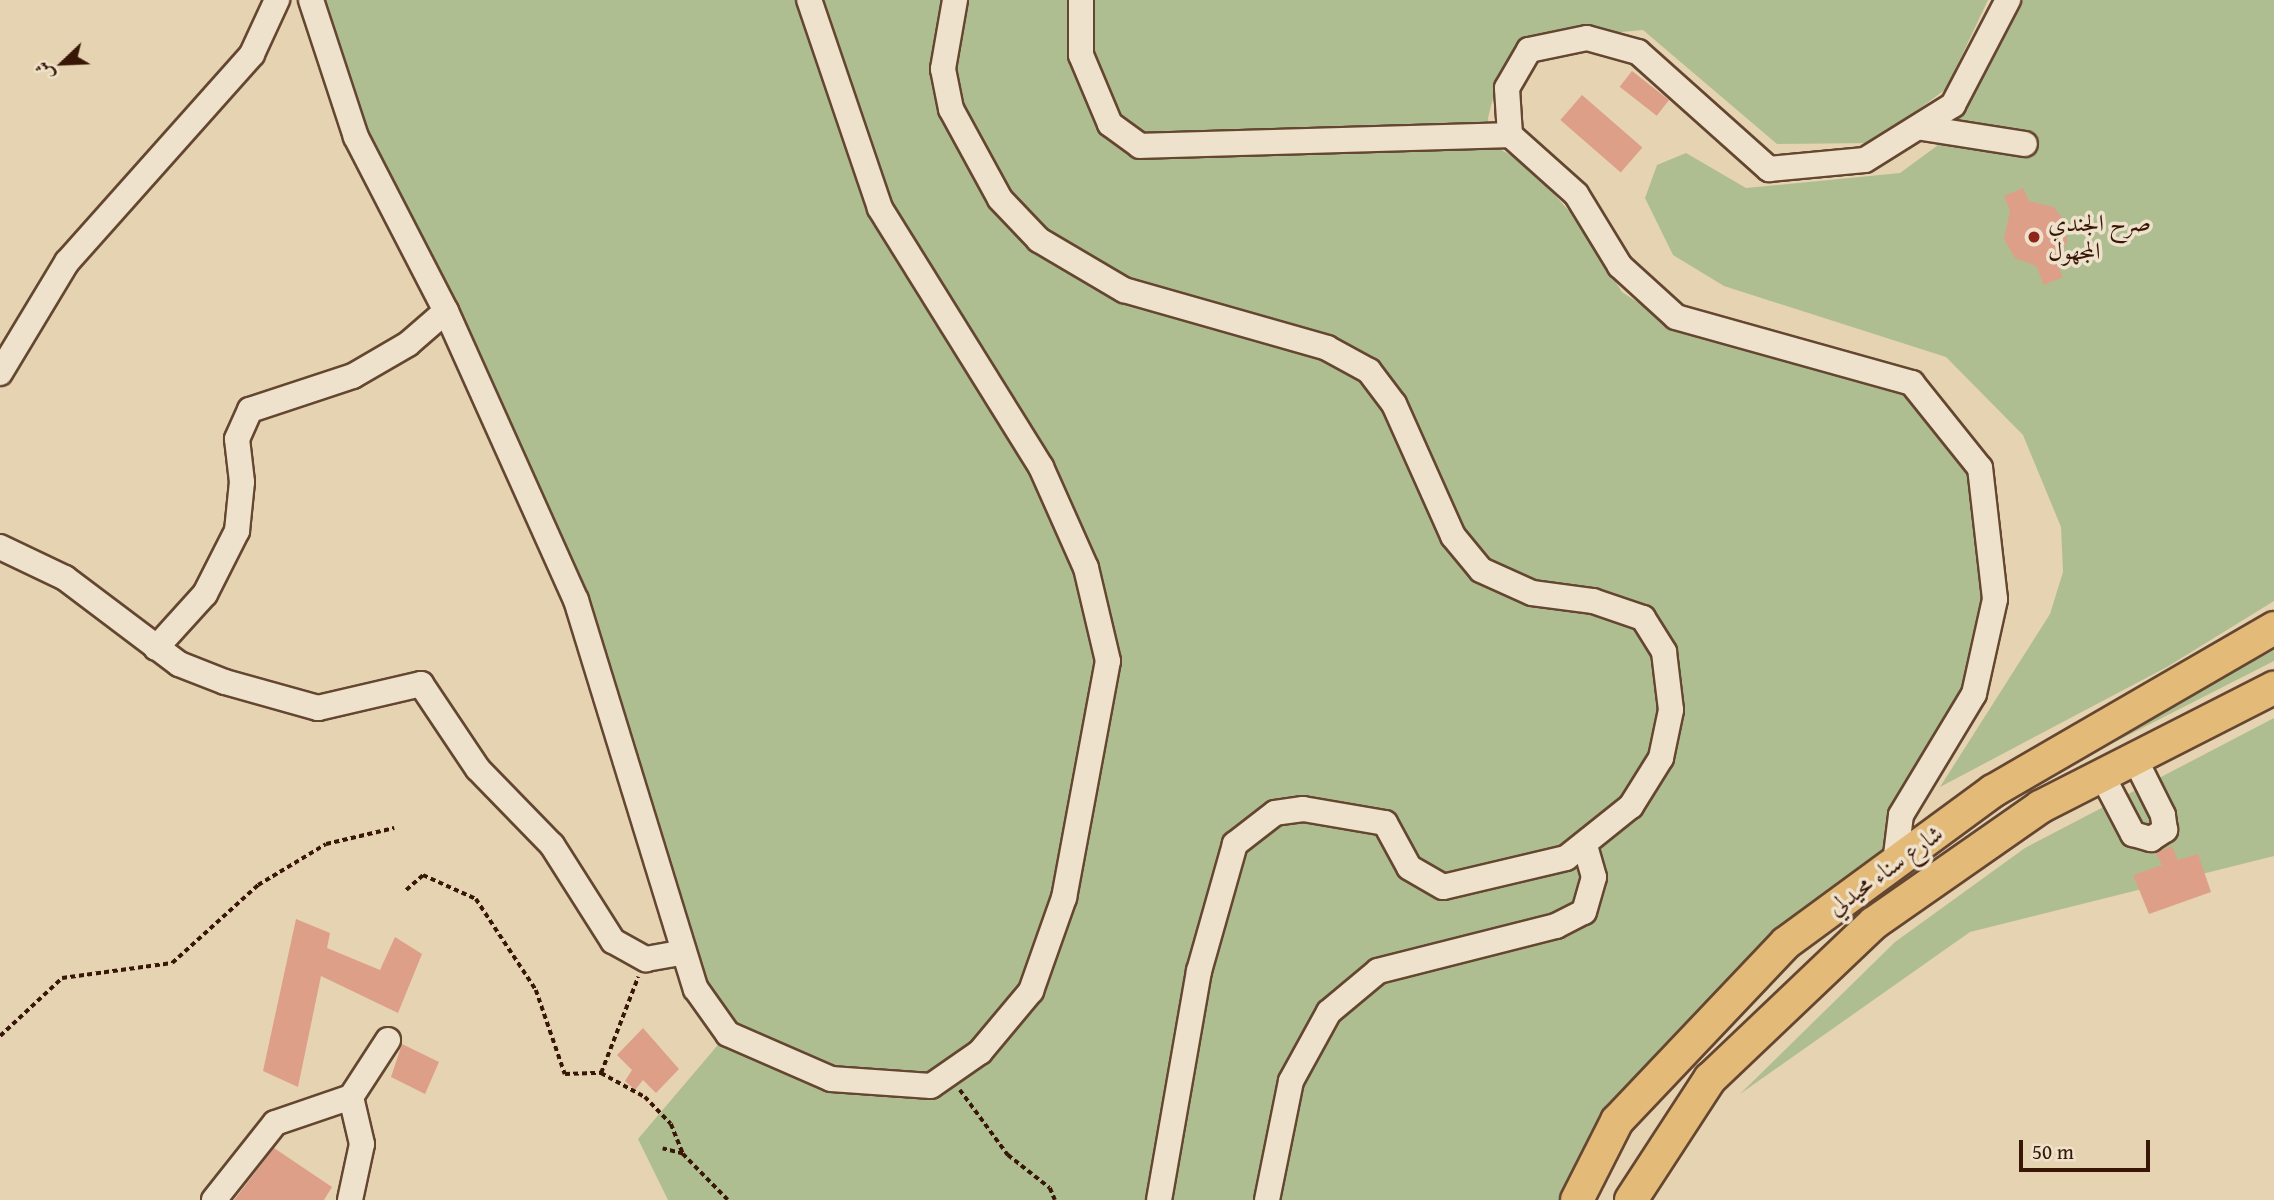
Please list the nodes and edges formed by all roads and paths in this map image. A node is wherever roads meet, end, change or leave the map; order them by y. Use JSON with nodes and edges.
{"nodes":[{"id":1,"x":277,"y":0,"type":"edge"},
{"id":2,"x":311,"y":0,"type":"edge"},
{"id":3,"x":809,"y":0,"type":"edge"},
{"id":4,"x":955,"y":0,"type":"edge"},
{"id":5,"x":1081,"y":0,"type":"edge"},
{"id":6,"x":2008,"y":0,"type":"edge"},
{"id":7,"x":1923,"y":128,"type":"junction"},
{"id":8,"x":1510,"y":135,"type":"junction"},
{"id":9,"x":2025,"y":144,"type":"dead end"},
{"id":10,"x":446,"y":312,"type":"junction"},
{"id":11,"x":0,"y":373,"type":"edge"},
{"id":12,"x":0,"y":547,"type":"edge"},
{"id":13,"x":2274,"y":628,"type":"edge"},
{"id":14,"x":156,"y":648,"type":"junction"},
{"id":15,"x":2274,"y":688,"type":"edge"},
{"id":16,"x":2135,"y":759,"type":"junction"},
{"id":17,"x":2102,"y":775,"type":"junction"},
{"id":18,"x":394,"y":828,"type":"dead end"},
{"id":19,"x":1585,"y":846,"type":"junction"},
{"id":20,"x":1895,"y":863,"type":"junction"},
{"id":21,"x":406,"y":890,"type":"dead end"},
{"id":22,"x":680,"y":953,"type":"junction"},
{"id":23,"x":646,"y":959,"type":"junction"},
{"id":24,"x":0,"y":1036,"type":"edge"},
{"id":25,"x":388,"y":1040,"type":"dead end"},
{"id":26,"x":601,"y":1073,"type":"junction"},
{"id":27,"x":960,"y":1090,"type":"dead end"},
{"id":28,"x":351,"y":1097,"type":"junction"},
{"id":29,"x":663,"y":1149,"type":"dead end"},
{"id":30,"x":683,"y":1154,"type":"junction"},
{"id":31,"x":214,"y":1200,"type":"edge"},
{"id":32,"x":350,"y":1200,"type":"edge"},
{"id":33,"x":728,"y":1200,"type":"edge"},
{"id":34,"x":1055,"y":1200,"type":"edge"},
{"id":35,"x":1160,"y":1200,"type":"edge"},
{"id":36,"x":1267,"y":1200,"type":"edge"},
{"id":37,"x":1577,"y":1200,"type":"edge"},
{"id":38,"x":1631,"y":1200,"type":"edge"}],
"edges":[{"from":1,"to":11,"type":"street"},
{"from":2,"to":10,"type":"street"},
{"from":3,"to":22,"type":"street"},
{"from":4,"to":19,"type":"street"},
{"from":5,"to":8,"type":"street"},
{"from":6,"to":7,"type":"street"},
{"from":7,"to":8,"type":"street"},
{"from":7,"to":9,"type":"street"},
{"from":8,"to":20,"type":"street"},
{"from":10,"to":14,"type":"street"},
{"from":10,"to":22,"type":"street"},
{"from":12,"to":14,"type":"street"},
{"from":13,"to":20,"type":"main road","name":"شارع سناء محيدلي"},
{"from":14,"to":23,"type":"street"},
{"from":15,"to":16,"type":"main road","name":"شارع سناء محيدلي"},
{"from":16,"to":17,"type":"main road","name":"شارع سناء محيدلي"},
{"from":16,"to":17,"type":"street"},
{"from":17,"to":38,"type":"main road","name":"شارع سناء محيدلي"},
{"from":18,"to":24,"type":"path"},
{"from":19,"to":35,"type":"street"},
{"from":19,"to":36,"type":"street"},
{"from":20,"to":37,"type":"main road","name":"شارع سناء محيدلي"},
{"from":21,"to":26,"type":"path"},
{"from":22,"to":23,"type":"street"},
{"from":23,"to":26,"type":"path"},
{"from":25,"to":28,"type":"street"},
{"from":26,"to":30,"type":"path"},
{"from":27,"to":34,"type":"path"},
{"from":28,"to":31,"type":"street"},
{"from":28,"to":32,"type":"street"},
{"from":29,"to":30,"type":"path"},
{"from":30,"to":33,"type":"path"}]}
